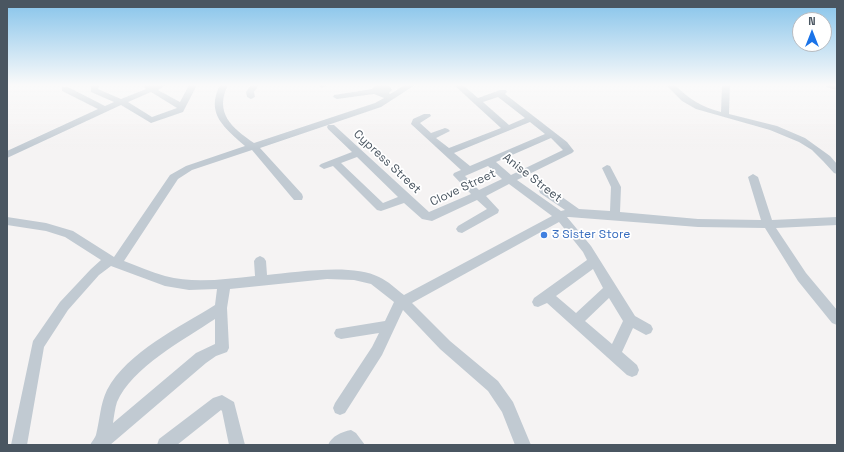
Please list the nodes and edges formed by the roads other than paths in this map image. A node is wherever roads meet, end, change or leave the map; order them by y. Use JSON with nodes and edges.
{"nodes":[{"id":1,"x":99,"y":106,"type":"edge"},
{"id":2,"x":112,"y":106,"type":"edge"},
{"id":3,"x":128,"y":106,"type":"edge"},
{"id":4,"x":182,"y":106,"type":"edge"},
{"id":5,"x":217,"y":106,"type":"edge"},
{"id":6,"x":375,"y":106,"type":"edge"},
{"id":7,"x":481,"y":106,"type":"edge"},
{"id":8,"x":516,"y":106,"type":"edge"},
{"id":9,"x":700,"y":106,"type":"edge"},
{"id":10,"x":725,"y":106,"type":"edge"},
{"id":11,"x":105,"y":109,"type":"junction"},
{"id":12,"x":725,"y":115,"type":"junction"},
{"id":13,"x":427,"y":116,"type":"dead end"},
{"id":14,"x":531,"y":119,"type":"junction"},
{"id":15,"x":331,"y":127,"type":"dead end"},
{"id":16,"x":507,"y":128,"type":"junction"},
{"id":17,"x":445,"y":131,"type":"dead end"},
{"id":18,"x":551,"y":134,"type":"junction"},
{"id":19,"x":430,"y":137,"type":"junction"},
{"id":20,"x":252,"y":147,"type":"junction"},
{"id":21,"x":359,"y":152,"type":"junction"},
{"id":22,"x":448,"y":152,"type":"junction"},
{"id":23,"x":7,"y":155,"type":"edge"},
{"id":24,"x":488,"y":161,"type":"junction"},
{"id":25,"x":334,"y":162,"type":"junction"},
{"id":26,"x":324,"y":166,"type":"dead end"},
{"id":27,"x":835,"y":166,"type":"edge"},
{"id":28,"x":607,"y":168,"type":"dead end"},
{"id":29,"x":468,"y":170,"type":"junction"},
{"id":30,"x":753,"y":177,"type":"dead end"},
{"id":31,"x":510,"y":180,"type":"junction"},
{"id":32,"x":544,"y":190,"type":"dead end"},
{"id":33,"x":479,"y":195,"type":"junction"},
{"id":34,"x":298,"y":197,"type":"dead end"},
{"id":35,"x":405,"y":198,"type":"junction"},
{"id":36,"x":577,"y":213,"type":"junction"},
{"id":37,"x":426,"y":216,"type":"joint"},
{"id":38,"x":560,"y":216,"type":"junction"},
{"id":39,"x":615,"y":216,"type":"junction"},
{"id":40,"x":7,"y":221,"type":"edge"},
{"id":41,"x":837,"y":222,"type":"edge"},
{"id":42,"x":768,"y":224,"type":"junction"},
{"id":43,"x":462,"y":229,"type":"dead end"},
{"id":44,"x":114,"y":261,"type":"junction"},
{"id":45,"x":260,"y":261,"type":"dead end"},
{"id":46,"x":594,"y":262,"type":"junction"},
{"id":47,"x":262,"y":281,"type":"junction"},
{"id":48,"x":224,"y":284,"type":"junction"},
{"id":49,"x":610,"y":289,"type":"junction"},
{"id":50,"x":402,"y":302,"type":"junction"},
{"id":51,"x":221,"y":308,"type":"junction"},
{"id":52,"x":837,"y":319,"type":"edge"},
{"id":53,"x":630,"y":320,"type":"junction"},
{"id":54,"x":576,"y":321,"type":"junction"},
{"id":55,"x":389,"y":326,"type":"junction"},
{"id":56,"x":646,"y":329,"type":"dead end"},
{"id":57,"x":341,"y":333,"type":"dead end"},
{"id":58,"x":614,"y":354,"type":"junction"},
{"id":59,"x":632,"y":370,"type":"dead end"},
{"id":60,"x":340,"y":408,"type":"dead end"},
{"id":61,"x":17,"y":443,"type":"edge"},
{"id":62,"x":100,"y":443,"type":"edge"},
{"id":63,"x":166,"y":445,"type":"edge"},
{"id":64,"x":237,"y":445,"type":"edge"},
{"id":65,"x":336,"y":445,"type":"edge"},
{"id":66,"x":357,"y":445,"type":"edge"},
{"id":67,"x":523,"y":445,"type":"edge"}],
"edges":[{"from":1,"to":11,"type":"street"},
{"from":2,"to":11,"type":"street"},
{"from":3,"to":4,"type":"street"},
{"from":5,"to":20,"type":"street"},
{"from":6,"to":20,"type":"street"},
{"from":7,"to":16,"type":"street"},
{"from":8,"to":14,"type":"street"},
{"from":9,"to":12,"type":"street"},
{"from":10,"to":12,"type":"street"},
{"from":11,"to":23,"type":"street"},
{"from":12,"to":27,"type":"street"},
{"from":13,"to":19,"type":"street"},
{"from":14,"to":16,"type":"street"},
{"from":14,"to":18,"type":"street"},
{"from":15,"to":21,"type":"street","name":"Cypress Street"},
{"from":16,"to":22,"type":"street"},
{"from":17,"to":19,"type":"street"},
{"from":18,"to":24,"type":"street"},
{"from":18,"to":31,"type":"street","name":"Clove Street"},
{"from":19,"to":22,"type":"street"},
{"from":20,"to":34,"type":"street"},
{"from":20,"to":44,"type":"street"},
{"from":21,"to":25,"type":"street"},
{"from":21,"to":35,"type":"street","name":"Cypress Street"},
{"from":22,"to":29,"type":"street"},
{"from":24,"to":29,"type":"street"},
{"from":24,"to":31,"type":"street","name":"Anise Street"},
{"from":25,"to":26,"type":"street"},
{"from":25,"to":35,"type":"street"},
{"from":28,"to":39,"type":"street"},
{"from":29,"to":33,"type":"street"},
{"from":30,"to":42,"type":"street"},
{"from":31,"to":33,"type":"street","name":"Clove Street"},
{"from":31,"to":38,"type":"street","name":"Anise Street"},
{"from":32,"to":36,"type":"street"},
{"from":33,"to":37,"type":"street","name":"Clove Street"},
{"from":33,"to":43,"type":"street"},
{"from":35,"to":37,"type":"street","name":"Cypress Street"},
{"from":36,"to":38,"type":"street"},
{"from":36,"to":39,"type":"street"},
{"from":38,"to":46,"type":"street","name":"Anise Street"},
{"from":38,"to":50,"type":"street"},
{"from":39,"to":42,"type":"street"},
{"from":40,"to":44,"type":"street"},
{"from":41,"to":42,"type":"street"},
{"from":42,"to":52,"type":"street"},
{"from":44,"to":48,"type":"street"},
{"from":44,"to":61,"type":"street"},
{"from":45,"to":47,"type":"street"},
{"from":46,"to":49,"type":"street","name":"Anise Street"},
{"from":46,"to":54,"type":"street"},
{"from":47,"to":48,"type":"street"},
{"from":47,"to":50,"type":"street"},
{"from":48,"to":51,"type":"street"},
{"from":49,"to":53,"type":"street","name":"Anise Street"},
{"from":49,"to":54,"type":"street"},
{"from":50,"to":55,"type":"street"},
{"from":50,"to":67,"type":"street"},
{"from":51,"to":62,"type":"street"},
{"from":51,"to":62,"type":"street"},
{"from":53,"to":56,"type":"street"},
{"from":53,"to":58,"type":"street"},
{"from":54,"to":58,"type":"street"},
{"from":55,"to":57,"type":"street"},
{"from":55,"to":60,"type":"street"},
{"from":58,"to":59,"type":"street"},
{"from":63,"to":64,"type":"street"},
{"from":65,"to":66,"type":"street"}]}
